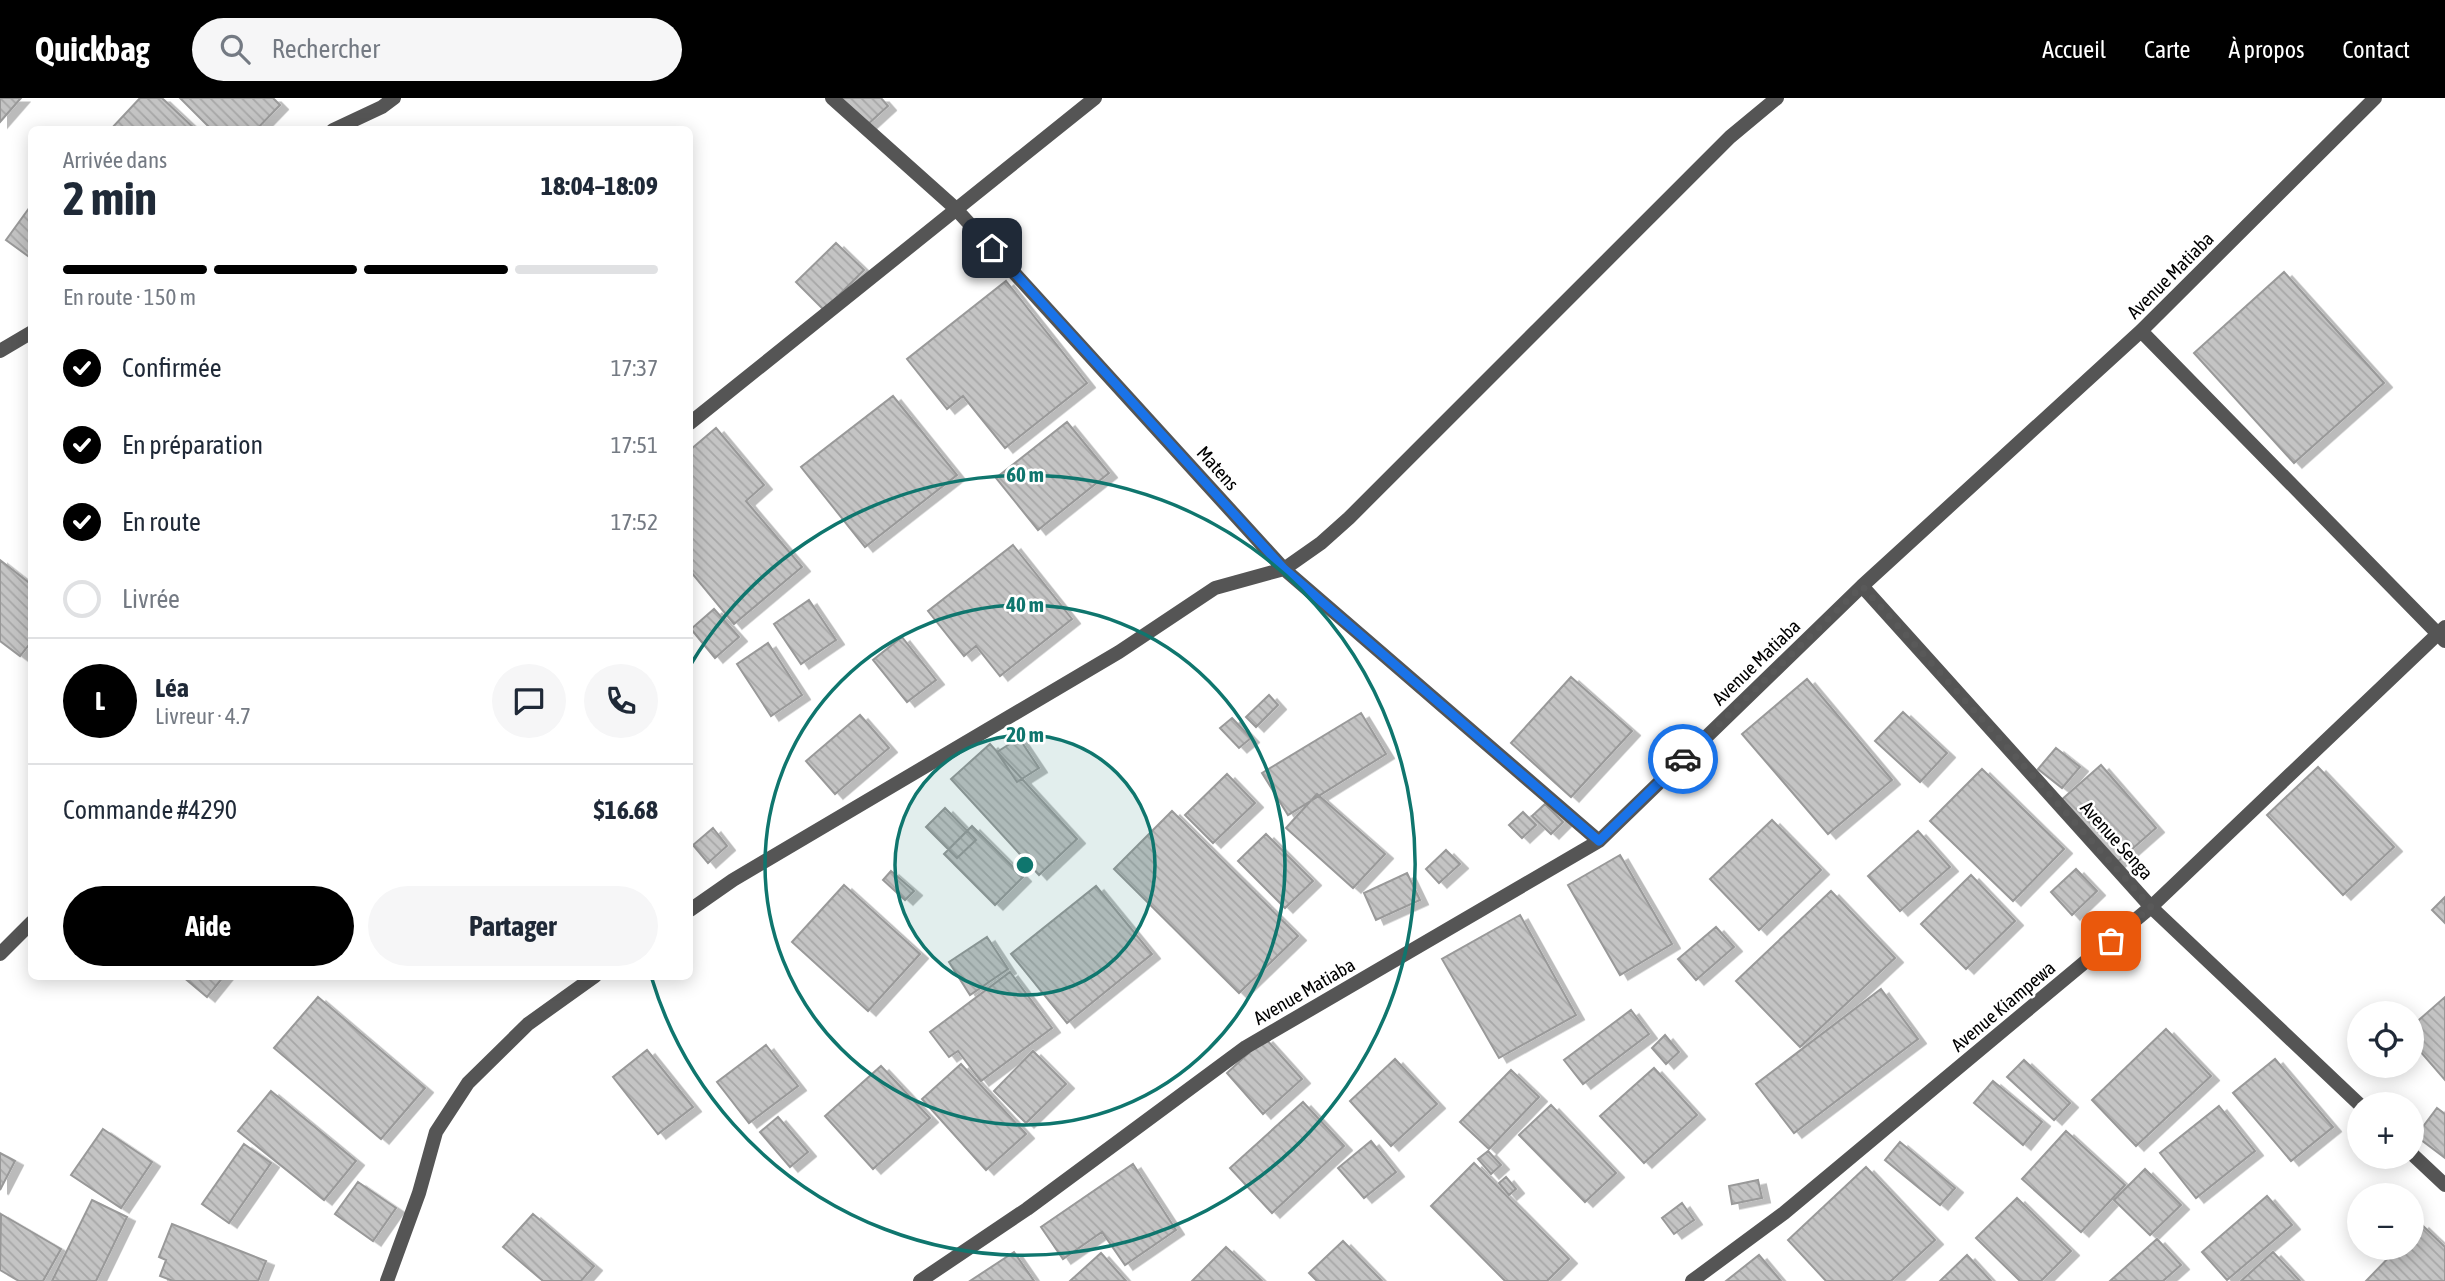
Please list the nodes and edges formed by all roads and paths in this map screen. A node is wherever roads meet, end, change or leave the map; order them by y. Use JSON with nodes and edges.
{"nodes":[{"id":1,"x":394,"y":98,"type":"edge"},
{"id":2,"x":832,"y":98,"type":"edge"},
{"id":3,"x":1096,"y":98,"type":"edge"},
{"id":4,"x":1777,"y":98,"type":"edge"},
{"id":5,"x":2375,"y":98,"type":"edge"},
{"id":6,"x":342,"y":126,"type":"edge"},
{"id":7,"x":955,"y":208,"type":"junction"},
{"id":8,"x":2141,"y":331,"type":"junction"},
{"id":9,"x":28,"y":334,"type":"edge"},
{"id":10,"x":0,"y":352,"type":"edge"},
{"id":11,"x":693,"y":421,"type":"edge"},
{"id":12,"x":1284,"y":569,"type":"junction"},
{"id":13,"x":1862,"y":586,"type":"junction"},
{"id":14,"x":2442,"y":634,"type":"edge"},
{"id":15,"x":1599,"y":841,"type":"junction"},
{"id":16,"x":2151,"y":907,"type":"junction"},
{"id":17,"x":693,"y":908,"type":"edge"},
{"id":18,"x":28,"y":926,"type":"edge"},
{"id":19,"x":0,"y":954,"type":"edge"},
{"id":20,"x":589,"y":980,"type":"edge"},
{"id":21,"x":2347,"y":1093,"type":"edge"},
{"id":22,"x":2424,"y":1165,"type":"edge"},
{"id":23,"x":2445,"y":1185,"type":"edge"},
{"id":24,"x":387,"y":1281,"type":"edge"},
{"id":25,"x":920,"y":1281,"type":"edge"},
{"id":26,"x":1692,"y":1281,"type":"edge"}],
"edges":[{"from":1,"to":6,"type":"street"},
{"from":2,"to":7,"type":"street","name":"Matens"},
{"from":3,"to":7,"type":"street"},
{"from":4,"to":12,"type":"street"},
{"from":5,"to":8,"type":"street","name":"Avenue Matiaba"},
{"from":7,"to":11,"type":"street"},
{"from":7,"to":12,"type":"street","name":"Matens"},
{"from":8,"to":13,"type":"street","name":"Avenue Matiaba"},
{"from":8,"to":14,"type":"street"},
{"from":9,"to":10,"type":"street"},
{"from":12,"to":15,"type":"street","name":"Matens"},
{"from":12,"to":17,"type":"street"},
{"from":13,"to":15,"type":"street","name":"Avenue Matiaba"},
{"from":13,"to":16,"type":"street","name":"Avenue Senga"},
{"from":14,"to":16,"type":"street","name":"Avenue Kiampewa"},
{"from":15,"to":25,"type":"street","name":"Avenue Matiaba"},
{"from":16,"to":21,"type":"street","name":"Avenue Senga"},
{"from":16,"to":26,"type":"street","name":"Avenue Kiampewa"},
{"from":18,"to":19,"type":"street"},
{"from":20,"to":24,"type":"street"},
{"from":22,"to":23,"type":"street"}]}
